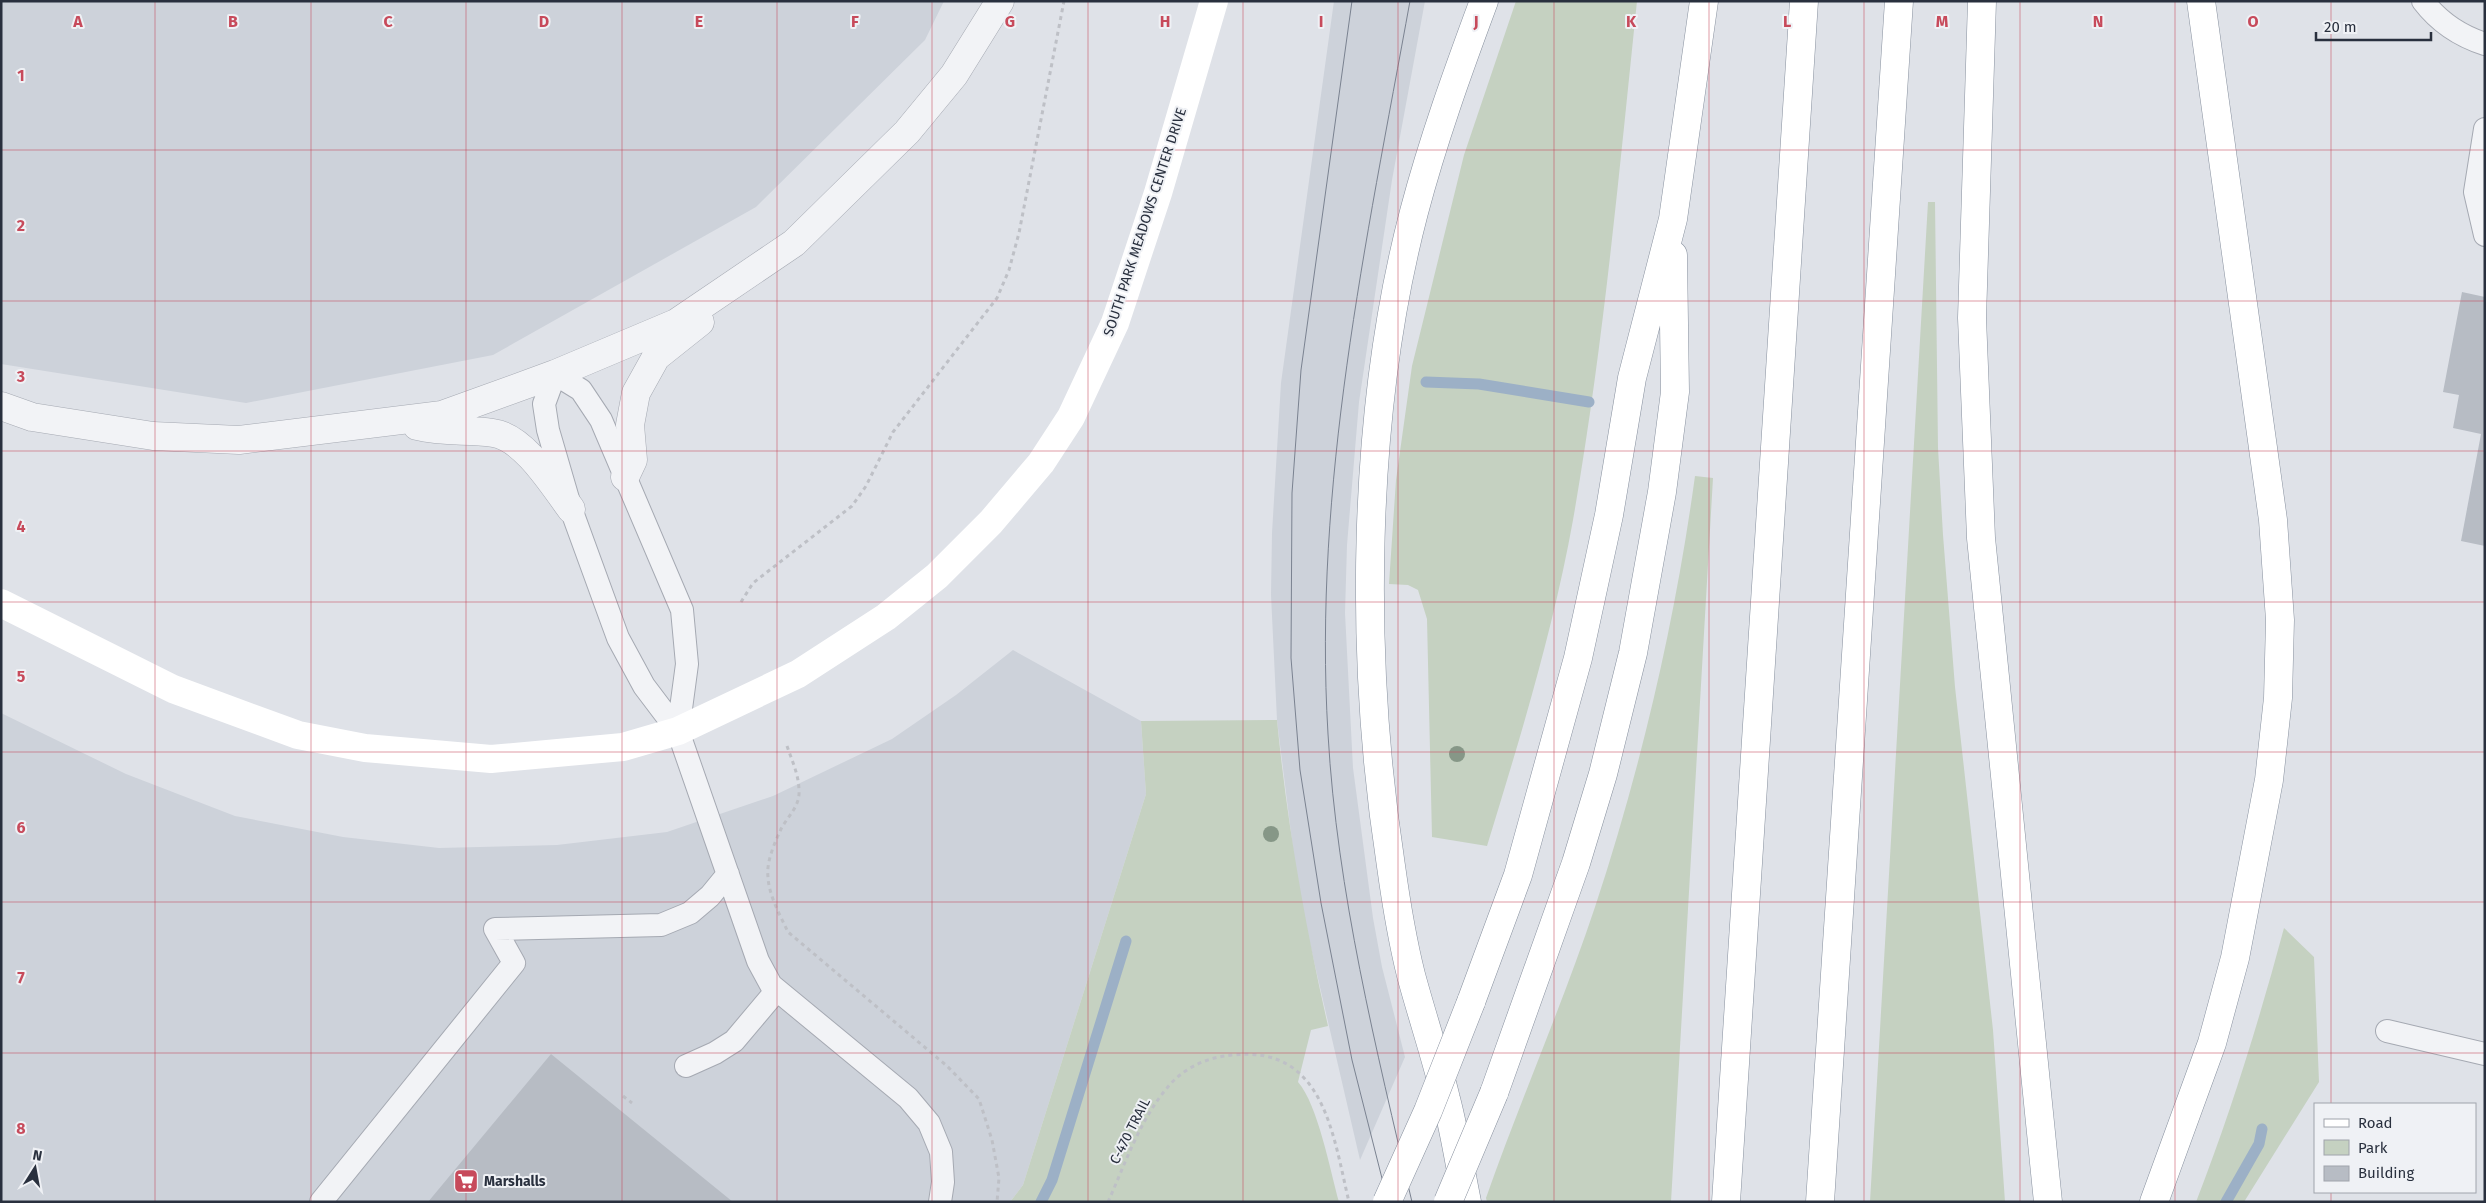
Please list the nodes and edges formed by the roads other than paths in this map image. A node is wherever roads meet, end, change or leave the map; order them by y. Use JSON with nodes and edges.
{"nodes":[{"id":1,"x":1000,"y":1,"type":"edge"},
{"id":2,"x":1214,"y":1,"type":"edge"},
{"id":3,"x":1484,"y":1,"type":"edge"},
{"id":4,"x":1704,"y":1,"type":"edge"},
{"id":5,"x":1804,"y":1,"type":"edge"},
{"id":6,"x":1898,"y":1,"type":"edge"},
{"id":7,"x":1982,"y":1,"type":"edge"},
{"id":8,"x":2201,"y":1,"type":"edge"},
{"id":9,"x":2423,"y":1,"type":"edge"},
{"id":10,"x":2485,"y":44,"type":"edge"},
{"id":11,"x":2485,"y":129,"type":"edge"},
{"id":12,"x":1672,"y":219,"type":"junction"},
{"id":13,"x":2485,"y":235,"type":"edge"},
{"id":14,"x":713,"y":298,"type":"junction"},
{"id":15,"x":555,"y":374,"type":"junction"},
{"id":16,"x":1,"y":406,"type":"edge"},
{"id":17,"x":396,"y":421,"type":"junction"},
{"id":18,"x":625,"y":477,"type":"junction"},
{"id":19,"x":571,"y":509,"type":"junction"},
{"id":20,"x":1,"y":603,"type":"edge"},
{"id":21,"x":678,"y":731,"type":"junction"},
{"id":22,"x":728,"y":874,"type":"junction"},
{"id":23,"x":777,"y":990,"type":"junction"},
{"id":24,"x":2387,"y":1031,"type":"dead end"},
{"id":25,"x":2485,"y":1054,"type":"edge"},
{"id":26,"x":686,"y":1066,"type":"dead end"},
{"id":27,"x":321,"y":1202,"type":"edge"},
{"id":28,"x":940,"y":1202,"type":"edge"},
{"id":29,"x":1387,"y":1202,"type":"edge"},
{"id":30,"x":1448,"y":1202,"type":"edge"},
{"id":31,"x":1467,"y":1202,"type":"edge"},
{"id":32,"x":1726,"y":1202,"type":"edge"},
{"id":33,"x":1820,"y":1202,"type":"edge"},
{"id":34,"x":2048,"y":1202,"type":"edge"},
{"id":35,"x":2154,"y":1202,"type":"edge"}],
"edges":[{"from":1,"to":14,"type":"street"},
{"from":2,"to":21,"type":"main road","name":"SOUTH PARK MEADOWS CENTER DRIVE"},
{"from":3,"to":31,"type":"main road"},
{"from":4,"to":12,"type":"main road"},
{"from":5,"to":32,"type":"main road"},
{"from":6,"to":33,"type":"main road"},
{"from":7,"to":34,"type":"main road"},
{"from":8,"to":35,"type":"main road"},
{"from":9,"to":10,"type":"lane"},
{"from":11,"to":13,"type":"lane"},
{"from":12,"to":29,"type":"main road","bridge":true},
{"from":12,"to":30,"type":"main road","bridge":true},
{"from":14,"to":15,"type":"street"},
{"from":14,"to":18,"type":"street"},
{"from":15,"to":17,"type":"street"},
{"from":15,"to":18,"type":"lane"},
{"from":15,"to":19,"type":"lane"},
{"from":16,"to":17,"type":"street"},
{"from":17,"to":19,"type":"street"},
{"from":18,"to":21,"type":"lane"},
{"from":19,"to":21,"type":"lane"},
{"from":20,"to":21,"type":"main road","name":"SOUTH PARK MEADOWS CENTER DRIVE"},
{"from":21,"to":22,"type":"lane"},
{"from":22,"to":23,"type":"lane"},
{"from":22,"to":27,"type":"lane"},
{"from":23,"to":26,"type":"lane"},
{"from":23,"to":28,"type":"lane"},
{"from":24,"to":25,"type":"lane"}]}
